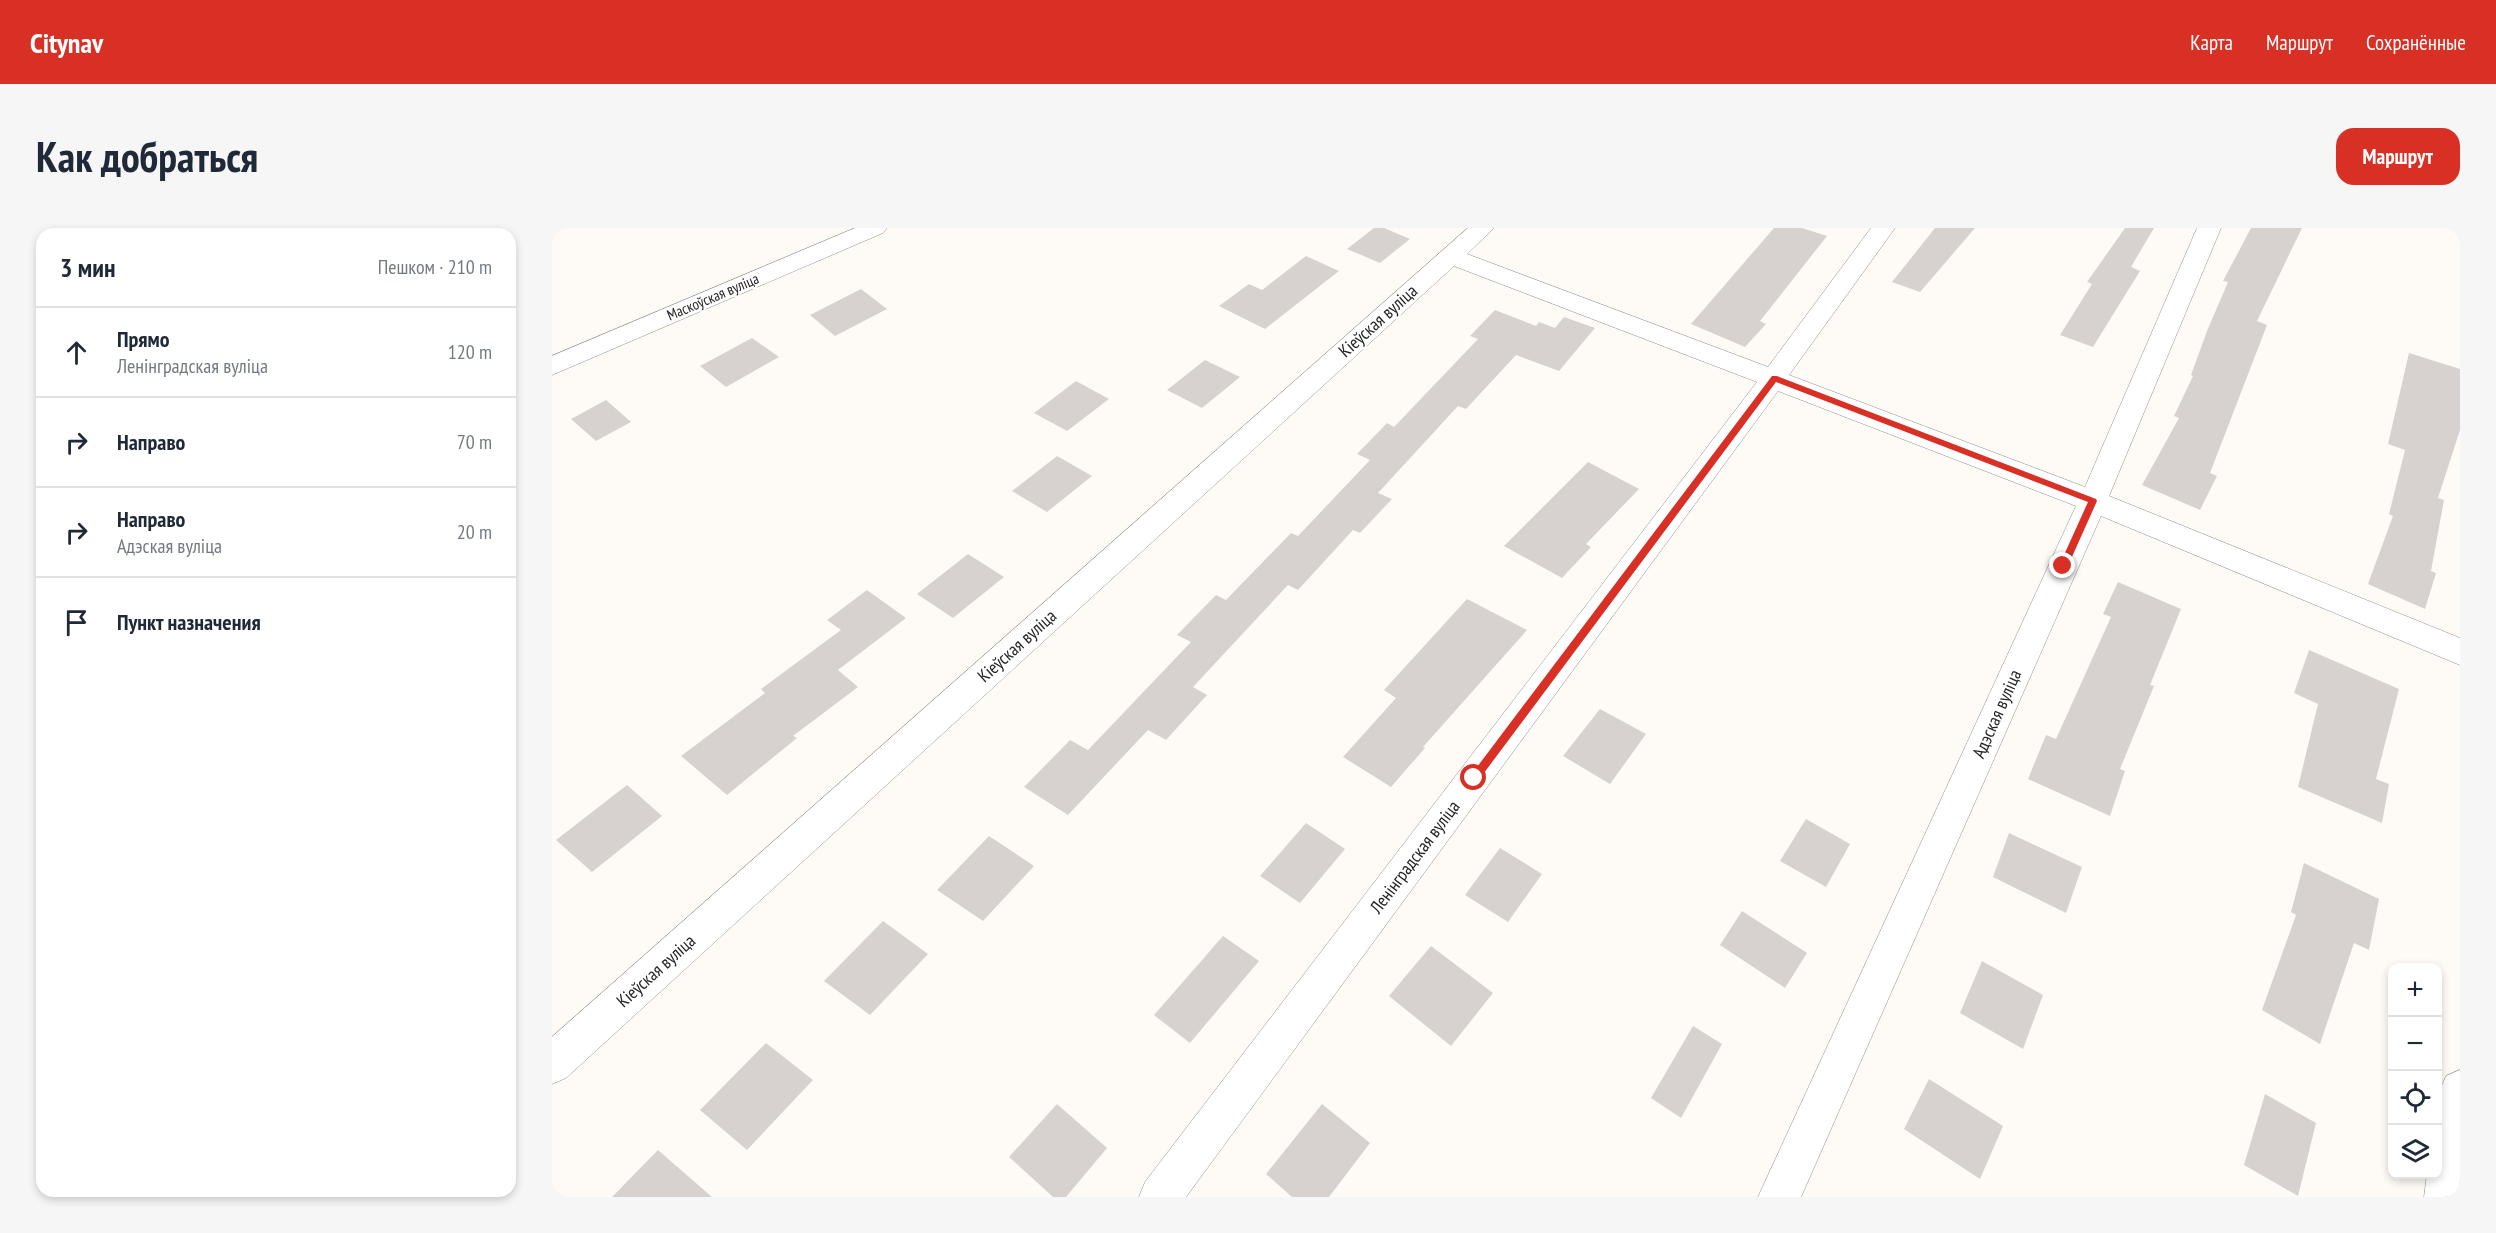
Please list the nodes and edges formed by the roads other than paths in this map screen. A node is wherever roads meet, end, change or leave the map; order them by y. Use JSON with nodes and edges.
{"nodes":[{"id":1,"x":874,"y":228,"type":"edge"},
{"id":2,"x":1482,"y":228,"type":"edge"},
{"id":3,"x":1883,"y":228,"type":"edge"},
{"id":4,"x":2209,"y":228,"type":"edge"},
{"id":5,"x":1451,"y":255,"type":"junction"},
{"id":6,"x":552,"y":366,"type":"edge"},
{"id":7,"x":1774,"y":378,"type":"junction"},
{"id":8,"x":2093,"y":501,"type":"junction"},
{"id":9,"x":2460,"y":652,"type":"edge"},
{"id":10,"x":552,"y":1064,"type":"edge"},
{"id":11,"x":2460,"y":1090,"type":"edge"},
{"id":12,"x":1160,"y":1197,"type":"edge"},
{"id":13,"x":1779,"y":1197,"type":"edge"},
{"id":14,"x":2445,"y":1197,"type":"edge"}],
"edges":[{"from":1,"to":6,"type":"street","name":"Маскоўская вуліца"},
{"from":2,"to":5,"type":"street","name":"Кіеўская вуліца"},
{"from":3,"to":7,"type":"street","name":"Ленінградская вуліца"},
{"from":4,"to":8,"type":"street","name":"Адэская вуліца"},
{"from":5,"to":7,"type":"street"},
{"from":5,"to":10,"type":"street","name":"Кіеўская вуліца"},
{"from":7,"to":8,"type":"street"},
{"from":7,"to":12,"type":"street","name":"Ленінградская вуліца"},
{"from":8,"to":9,"type":"street"},
{"from":8,"to":13,"type":"street","name":"Адэская вуліца"},
{"from":11,"to":14,"type":"street"}]}
